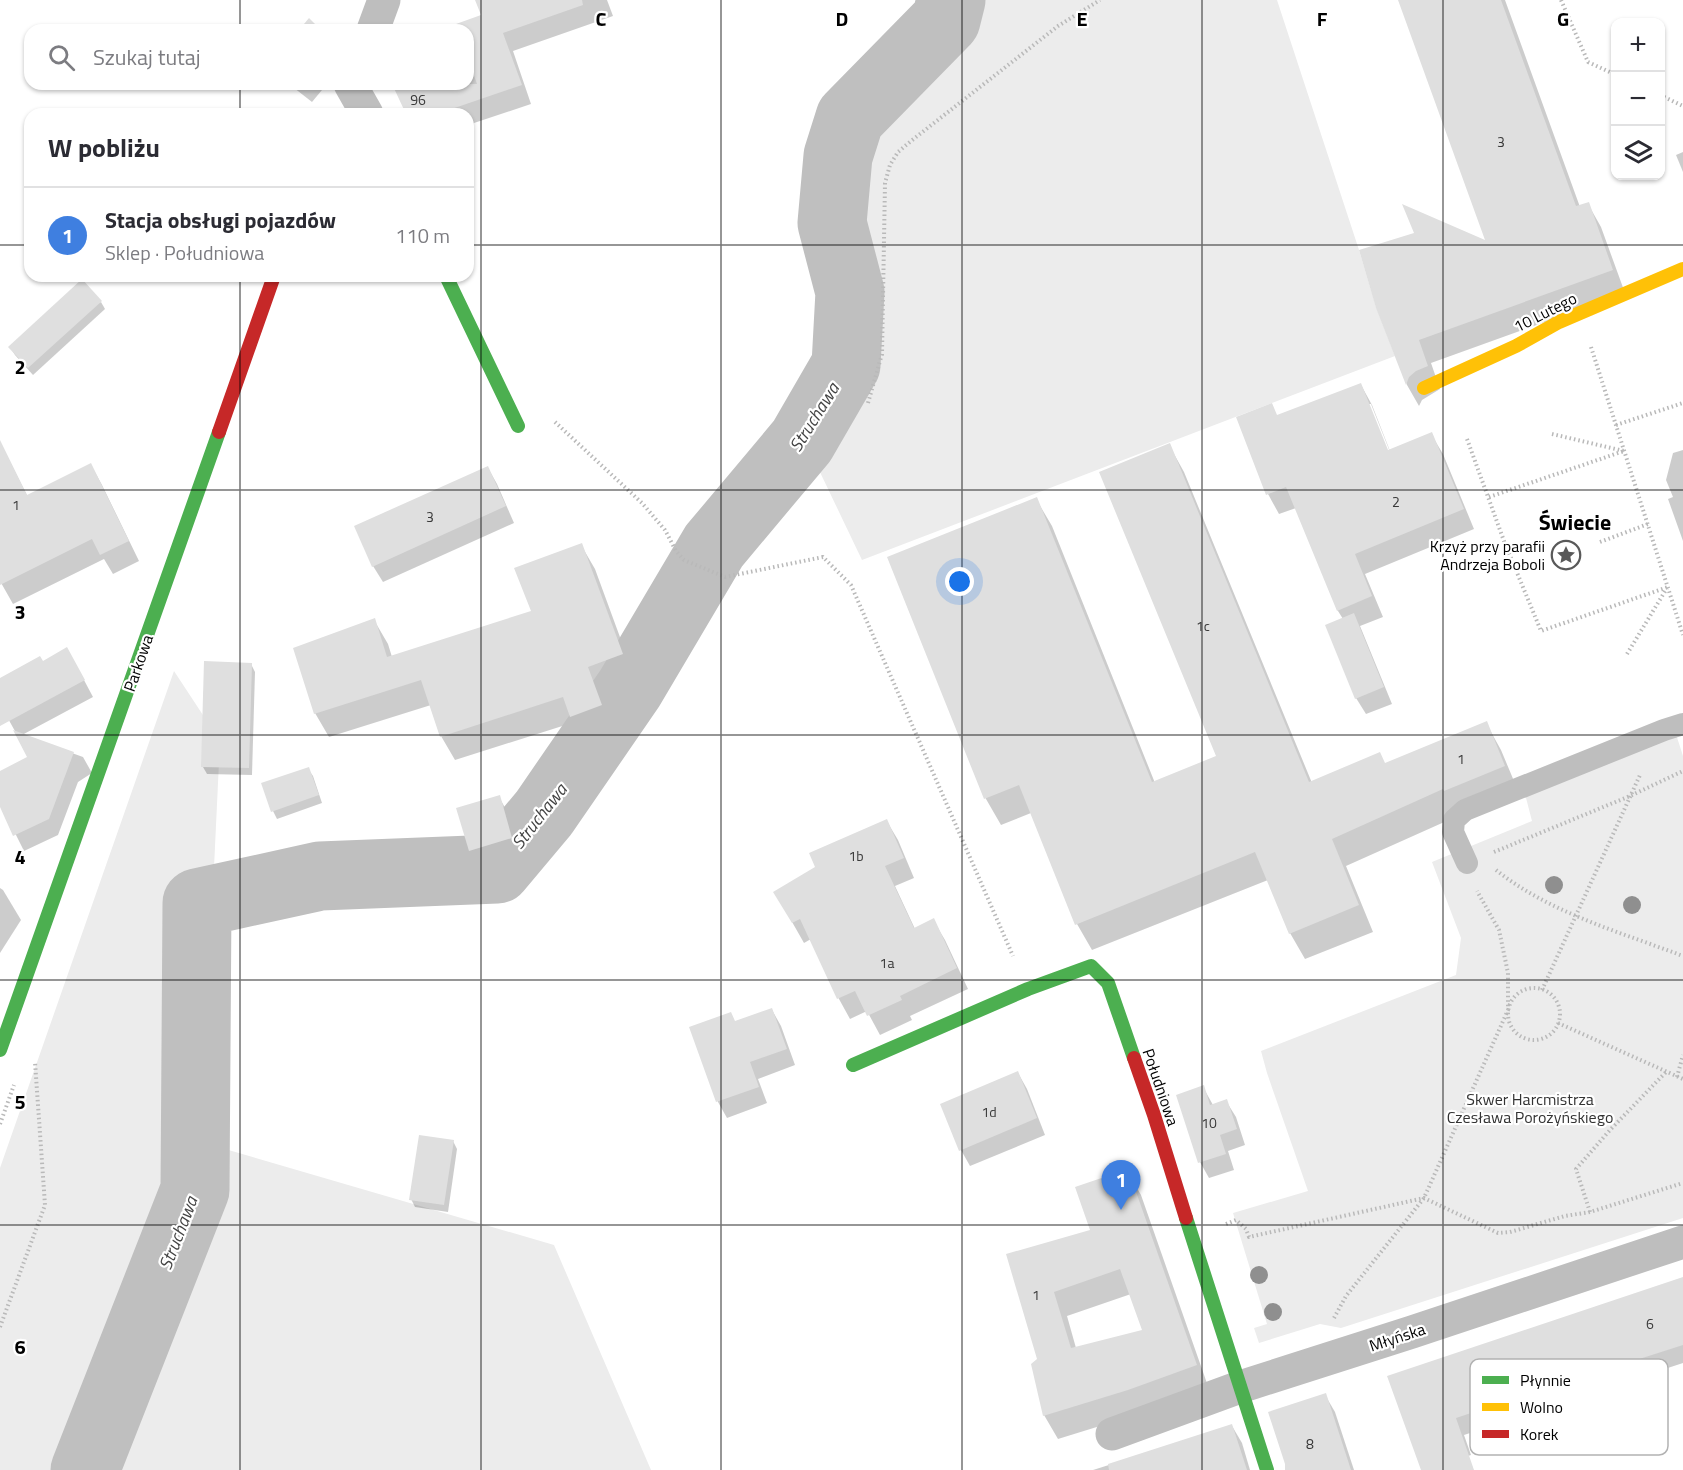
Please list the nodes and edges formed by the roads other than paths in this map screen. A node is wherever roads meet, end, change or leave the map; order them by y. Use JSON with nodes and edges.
{"nodes":[{"id":1,"x":384,"y":0,"type":"edge"},
{"id":2,"x":375,"y":24,"type":"edge"},
{"id":3,"x":347,"y":90,"type":"edge"},
{"id":4,"x":353,"y":90,"type":"edge"},
{"id":5,"x":340,"y":108,"type":"edge"},
{"id":6,"x":364,"y":108,"type":"edge"},
{"id":7,"x":1683,"y":269,"type":"edge"},
{"id":8,"x":272,"y":282,"type":"edge"},
{"id":9,"x":449,"y":282,"type":"edge"},
{"id":10,"x":1424,"y":388,"type":"dead end"},
{"id":11,"x":518,"y":426,"type":"dead end"},
{"id":12,"x":1674,"y":727,"type":"edge"},
{"id":13,"x":1475,"y":860,"type":"road end"},
{"id":14,"x":0,"y":1050,"type":"edge"},
{"id":15,"x":853,"y":1065,"type":"dead end"},
{"id":16,"x":1683,"y":1242,"type":"edge"},
{"id":17,"x":1240,"y":1387,"type":"junction"},
{"id":18,"x":1112,"y":1434,"type":"dead end"},
{"id":19,"x":1267,"y":1470,"type":"edge"}],
"edges":[{"from":1,"to":2,"type":"street"},
{"from":3,"to":5,"type":"street"},
{"from":4,"to":6,"type":"street"},
{"from":7,"to":10,"type":"street","name":"10 Lutego"},
{"from":8,"to":14,"type":"street","name":"Parkowa"},
{"from":9,"to":11,"type":"street"},
{"from":12,"to":13,"type":"lane"},
{"from":15,"to":17,"type":"street","name":"Południowa"},
{"from":16,"to":17,"type":"street","name":"Młyńska"},
{"from":17,"to":18,"type":"street","name":"Młyńska"},
{"from":17,"to":19,"type":"street","name":"Południowa"}]}
